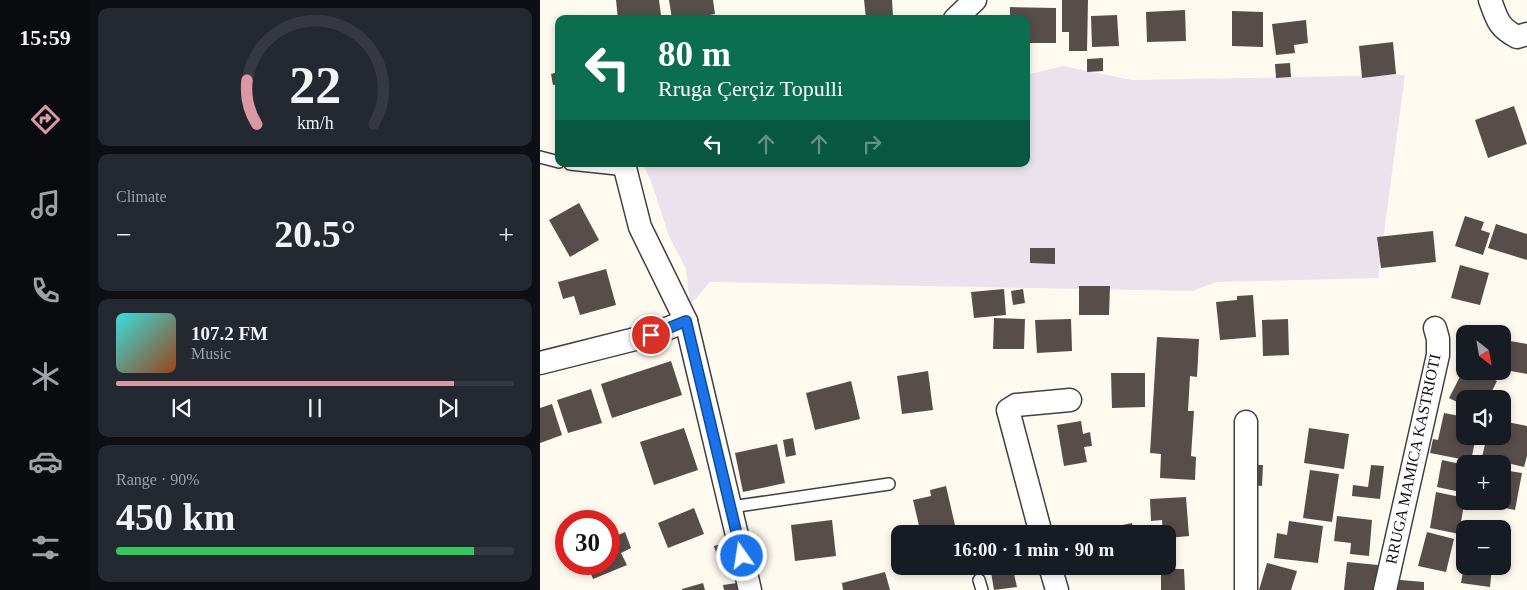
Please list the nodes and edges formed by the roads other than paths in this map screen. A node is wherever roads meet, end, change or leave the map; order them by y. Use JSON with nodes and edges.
{"nodes":[{"id":1,"x":975,"y":0,"type":"edge"},
{"id":2,"x":1490,"y":0,"type":"edge"},
{"id":3,"x":959,"y":15,"type":"edge"},
{"id":4,"x":1527,"y":34,"type":"edge"},
{"id":5,"x":540,"y":157,"type":"edge"},
{"id":6,"x":555,"y":161,"type":"edge"},
{"id":7,"x":625,"y":167,"type":"edge"},
{"id":8,"x":686,"y":321,"type":"junction"},
{"id":9,"x":1435,"y":328,"type":"dead end"},
{"id":10,"x":540,"y":363,"type":"edge"},
{"id":11,"x":1070,"y":400,"type":"dead end"},
{"id":12,"x":1246,"y":422,"type":"dead end"},
{"id":13,"x":889,"y":484,"type":"dead end"},
{"id":14,"x":731,"y":507,"type":"junction"},
{"id":15,"x":1039,"y":525,"type":"edge"},
{"id":16,"x":1053,"y":575,"type":"edge"},
{"id":17,"x":750,"y":590,"type":"edge"},
{"id":18,"x":1057,"y":590,"type":"edge"},
{"id":19,"x":1246,"y":590,"type":"edge"},
{"id":20,"x":1384,"y":590,"type":"edge"}],
"edges":[{"from":1,"to":3,"type":"street"},
{"from":2,"to":4,"type":"street"},
{"from":5,"to":6,"type":"lane"},
{"from":7,"to":8,"type":"street"},
{"from":8,"to":10,"type":"street"},
{"from":8,"to":14,"type":"street"},
{"from":9,"to":20,"type":"street","name":"RRUGA MAMICA KASTRIOTI"},
{"from":11,"to":15,"type":"street"},
{"from":12,"to":19,"type":"street"},
{"from":13,"to":14,"type":"lane"},
{"from":14,"to":17,"type":"street"},
{"from":16,"to":18,"type":"street"}]}
